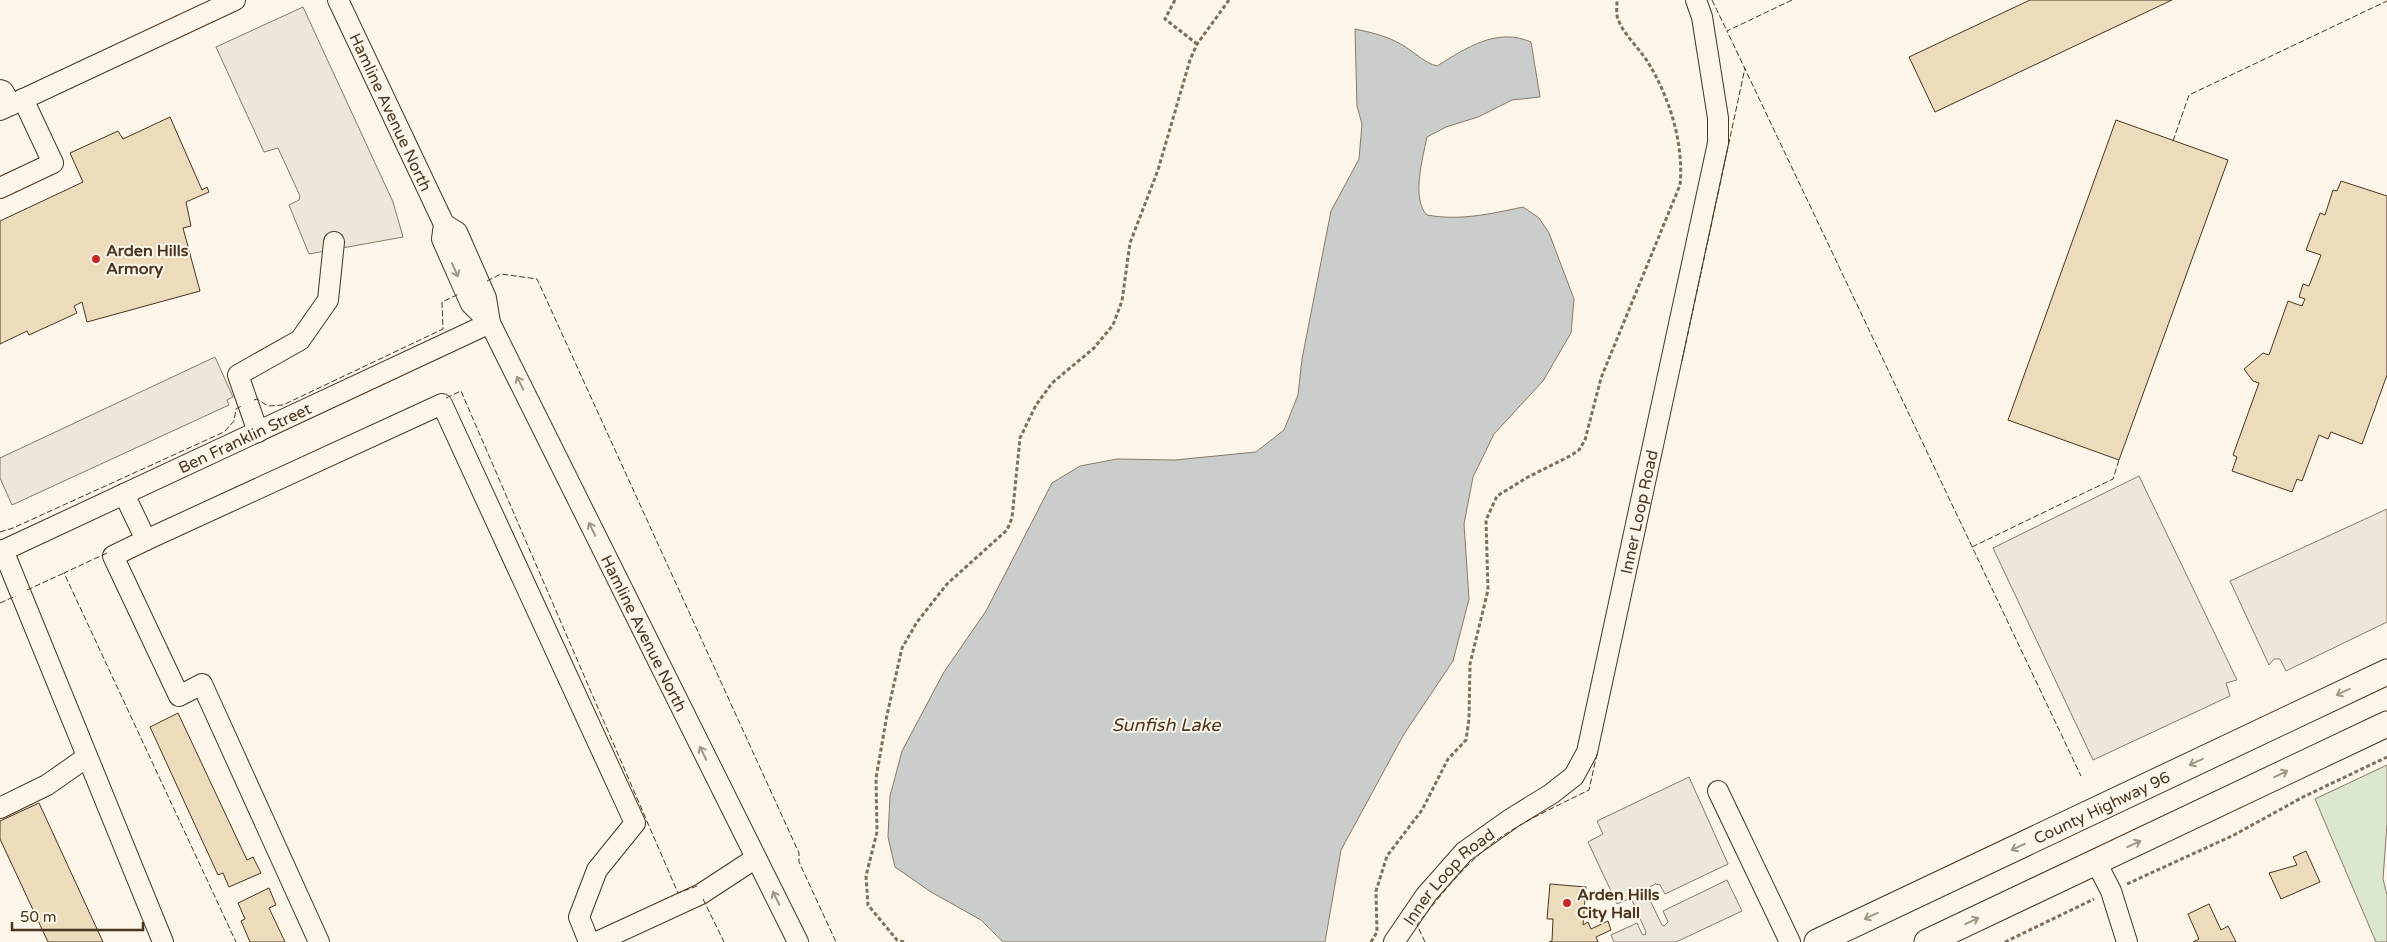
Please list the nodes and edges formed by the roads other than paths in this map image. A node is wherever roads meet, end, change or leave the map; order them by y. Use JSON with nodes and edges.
{"nodes":[{"id":1,"x":235,"y":0,"type":"edge"},
{"id":2,"x":338,"y":0,"type":"edge"},
{"id":3,"x":1696,"y":0,"type":"edge"},
{"id":4,"x":9,"y":101,"type":"edge"},
{"id":5,"x":0,"y":188,"type":"edge"},
{"id":6,"x":334,"y":242,"type":"dead end"},
{"id":7,"x":490,"y":323,"type":"junction"},
{"id":8,"x":258,"y":432,"type":"junction"},
{"id":9,"x":124,"y":494,"type":"junction"},
{"id":10,"x":146,"y":540,"type":"junction"},
{"id":11,"x":2,"y":551,"type":"edge"},
{"id":12,"x":2387,"y":672,"type":"edge"},
{"id":13,"x":2387,"y":724,"type":"edge"},
{"id":14,"x":87,"y":757,"type":"junction"},
{"id":15,"x":1718,"y":791,"type":"dead end"},
{"id":16,"x":0,"y":808,"type":"edge"},
{"id":17,"x":756,"y":858,"type":"junction"},
{"id":18,"x":2096,"y":862,"type":"junction"},
{"id":19,"x":163,"y":942,"type":"edge"},
{"id":20,"x":319,"y":942,"type":"edge"},
{"id":21,"x":589,"y":942,"type":"edge"},
{"id":22,"x":598,"y":942,"type":"edge"},
{"id":23,"x":798,"y":942,"type":"edge"},
{"id":24,"x":1394,"y":942,"type":"edge"},
{"id":25,"x":1790,"y":942,"type":"edge"},
{"id":26,"x":1817,"y":942,"type":"edge"},
{"id":27,"x":1928,"y":942,"type":"edge"},
{"id":28,"x":2127,"y":942,"type":"edge"}],
"edges":[{"from":1,"to":4,"type":"street"},
{"from":2,"to":7,"type":"street","name":"Hamline Avenue North"},
{"from":3,"to":24,"type":"street","name":"Inner Loop Road"},
{"from":4,"to":5,"type":"street"},
{"from":6,"to":8,"type":"street"},
{"from":7,"to":8,"type":"street","name":"Ben Franklin Street"},
{"from":17,"to":7,"type":"street","name":"Hamline Avenue North","one_way":true},
{"from":8,"to":9,"type":"street","name":"Ben Franklin Street"},
{"from":9,"to":10,"type":"street"},
{"from":9,"to":11,"type":"street","name":"Ben Franklin Street"},
{"from":10,"to":20,"type":"street"},
{"from":10,"to":21,"type":"street"},
{"from":11,"to":14,"type":"street"},
{"from":12,"to":26,"type":"main road","name":"County Highway 96","one_way":true},
{"from":18,"to":13,"type":"main road","one_way":true},
{"from":14,"to":16,"type":"street"},
{"from":14,"to":19,"type":"street"},
{"from":15,"to":25,"type":"street"},
{"from":17,"to":22,"type":"street"},
{"from":23,"to":17,"type":"street","name":"Hamline Avenue North","one_way":true},
{"from":27,"to":18,"type":"main road","one_way":true},
{"from":18,"to":28,"type":"street"}]}
